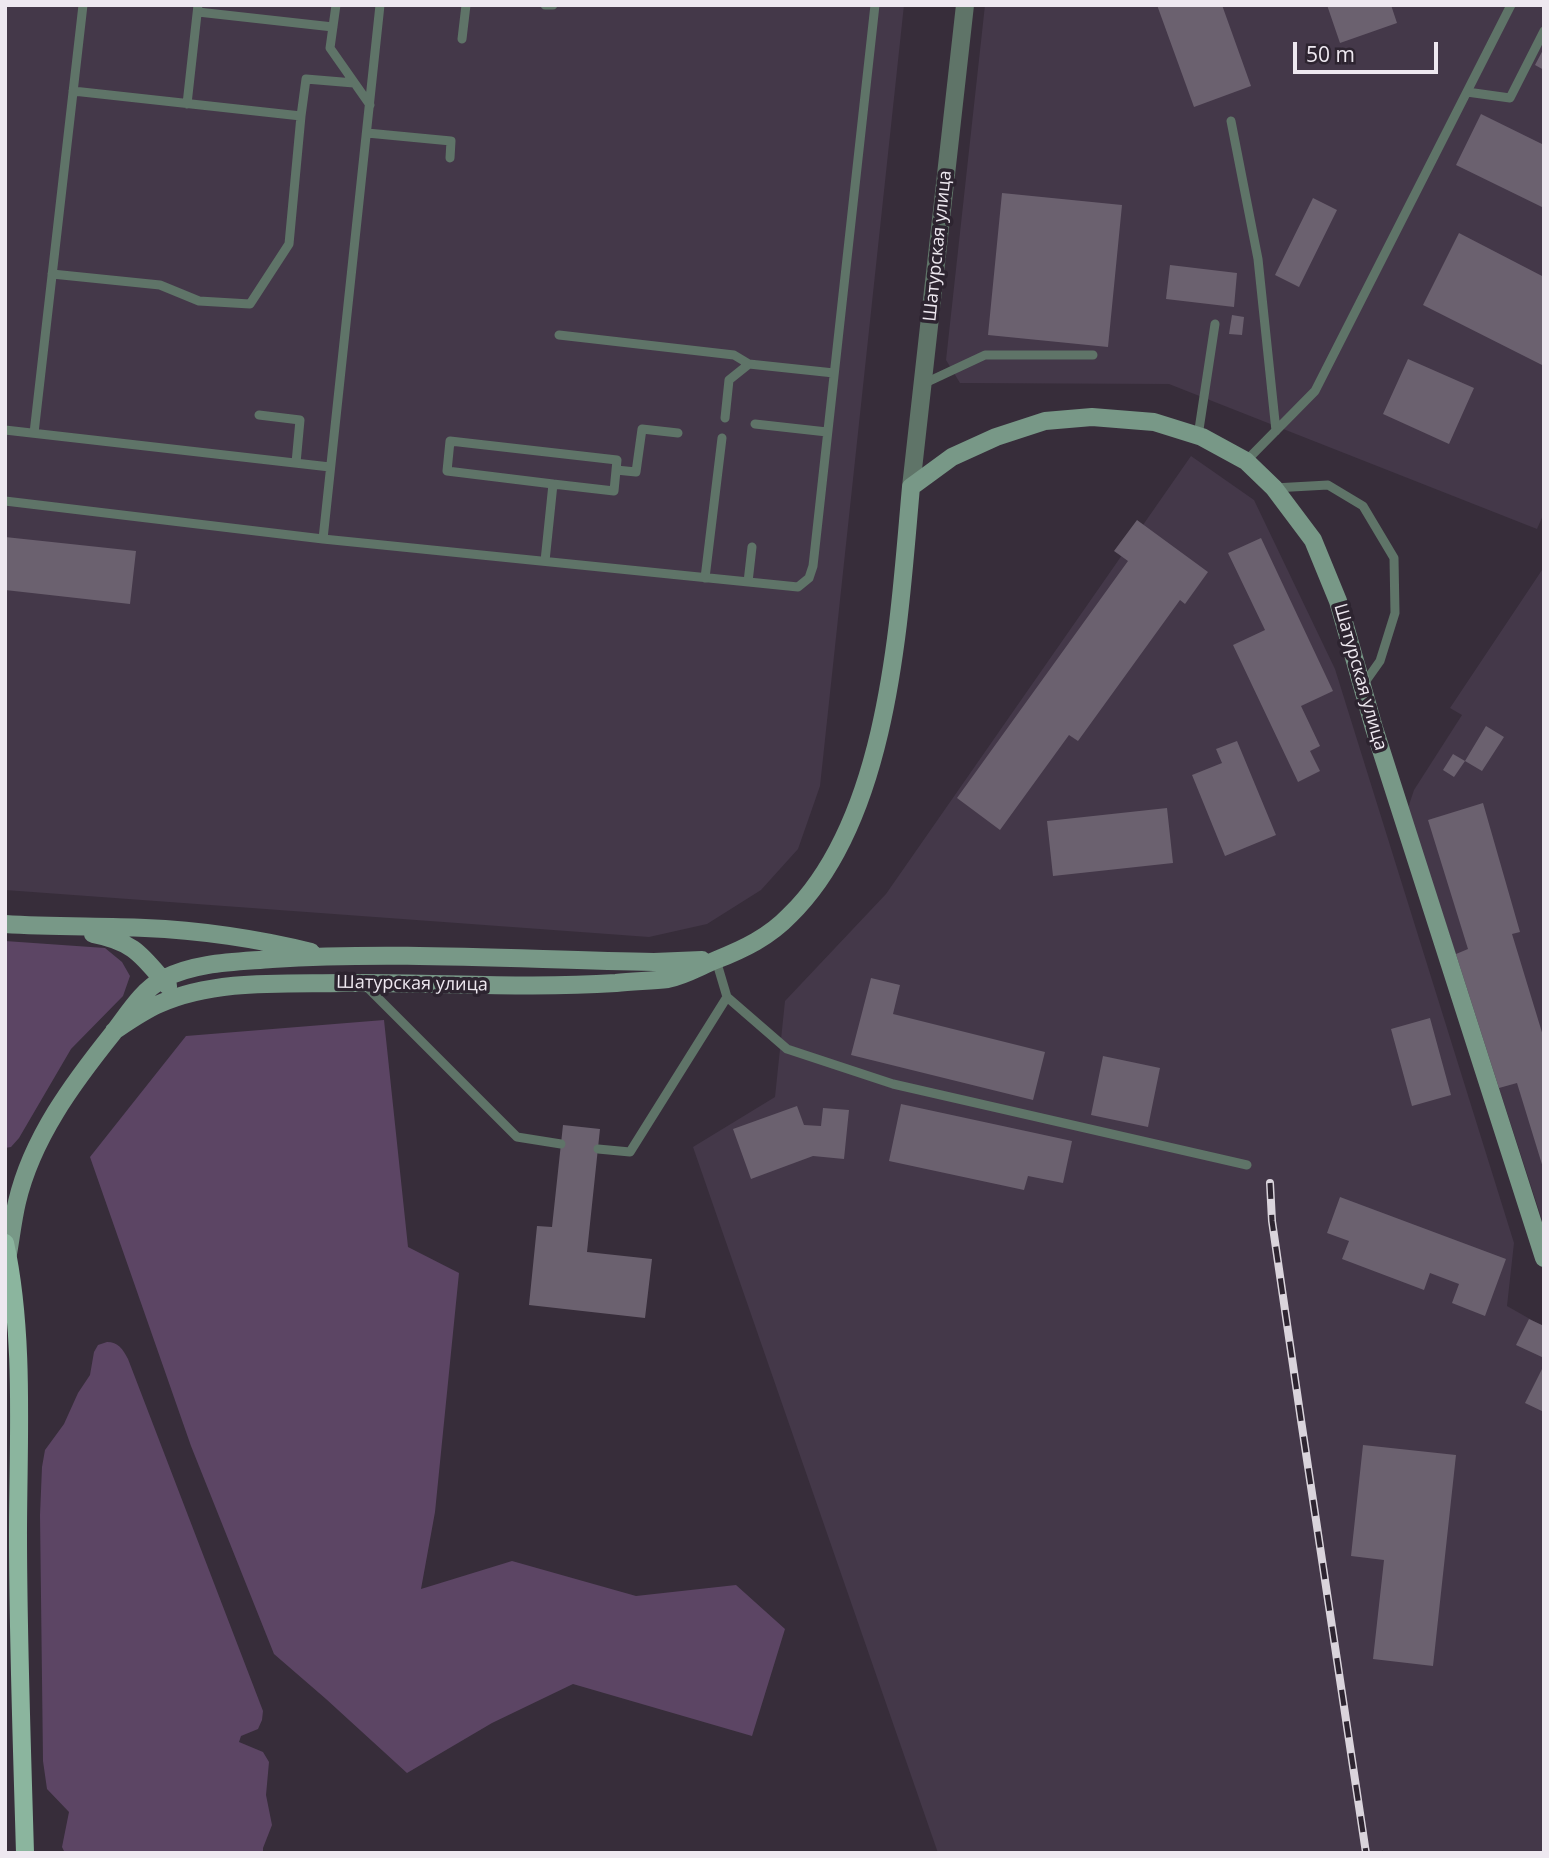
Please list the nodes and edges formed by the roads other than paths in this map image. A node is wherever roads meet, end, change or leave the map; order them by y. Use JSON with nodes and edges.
{"nodes":[{"id":1,"x":83,"y":5,"type":"edge"},
{"id":2,"x":336,"y":5,"type":"edge"},
{"id":3,"x":380,"y":5,"type":"edge"},
{"id":4,"x":466,"y":5,"type":"edge"},
{"id":5,"x":545,"y":5,"type":"edge"},
{"id":6,"x":553,"y":5,"type":"edge"},
{"id":7,"x":875,"y":5,"type":"edge"},
{"id":8,"x":965,"y":5,"type":"edge"},
{"id":9,"x":1511,"y":5,"type":"edge"},
{"id":10,"x":198,"y":9,"type":"edge"},
{"id":11,"x":333,"y":27,"type":"junction"},
{"id":12,"x":1544,"y":31,"type":"edge"},
{"id":13,"x":462,"y":39,"type":"dead end"},
{"id":14,"x":354,"y":83,"type":"junction"},
{"id":15,"x":73,"y":92,"type":"junction"},
{"id":16,"x":1467,"y":92,"type":"junction"},
{"id":17,"x":187,"y":104,"type":"junction"},
{"id":18,"x":370,"y":105,"type":"junction"},
{"id":19,"x":301,"y":116,"type":"junction"},
{"id":20,"x":1231,"y":121,"type":"dead end"},
{"id":21,"x":367,"y":133,"type":"junction"},
{"id":22,"x":450,"y":158,"type":"dead end"},
{"id":23,"x":52,"y":274,"type":"junction"},
{"id":24,"x":1216,"y":324,"type":"dead end"},
{"id":25,"x":559,"y":335,"type":"dead end"},
{"id":26,"x":1094,"y":355,"type":"dead end"},
{"id":27,"x":749,"y":364,"type":"junction"},
{"id":28,"x":834,"y":373,"type":"junction"},
{"id":29,"x":923,"y":384,"type":"junction"},
{"id":30,"x":258,"y":415,"type":"dead end"},
{"id":31,"x":725,"y":418,"type":"dead end"},
{"id":32,"x":755,"y":424,"type":"dead end"},
{"id":33,"x":5,"y":430,"type":"edge"},
{"id":34,"x":1276,"y":431,"type":"junction"},
{"id":35,"x":827,"y":432,"type":"junction"},
{"id":36,"x":34,"y":433,"type":"junction"},
{"id":37,"x":678,"y":433,"type":"dead end"},
{"id":38,"x":1198,"y":436,"type":"junction"},
{"id":39,"x":722,"y":438,"type":"dead end"},
{"id":40,"x":1246,"y":461,"type":"junction"},
{"id":41,"x":296,"y":463,"type":"junction"},
{"id":42,"x":330,"y":467,"type":"junction"},
{"id":43,"x":616,"y":470,"type":"junction"},
{"id":44,"x":554,"y":484,"type":"junction"},
{"id":45,"x":911,"y":487,"type":"junction"},
{"id":46,"x":1274,"y":488,"type":"junction"},
{"id":47,"x":5,"y":501,"type":"edge"},
{"id":48,"x":323,"y":539,"type":"junction"},
{"id":49,"x":752,"y":547,"type":"dead end"},
{"id":50,"x":545,"y":561,"type":"junction"},
{"id":51,"x":705,"y":578,"type":"junction"},
{"id":52,"x":748,"y":582,"type":"junction"},
{"id":53,"x":1363,"y":685,"type":"junction"},
{"id":54,"x":5,"y":924,"type":"edge"},
{"id":55,"x":59,"y":928,"type":"junction"},
{"id":56,"x":328,"y":956,"type":"junction"},
{"id":57,"x":716,"y":960,"type":"junction"},
{"id":58,"x":162,"y":979,"type":"junction"},
{"id":59,"x":363,"y":983,"type":"junction"},
{"id":60,"x":177,"y":997,"type":"junction"},
{"id":61,"x":727,"y":997,"type":"junction"},
{"id":62,"x":114,"y":1031,"type":"junction"},
{"id":63,"x":561,"y":1144,"type":"dead end"},
{"id":64,"x":598,"y":1149,"type":"dead end"},
{"id":65,"x":31,"y":1161,"type":"junction"},
{"id":66,"x":1247,"y":1165,"type":"dead end"},
{"id":67,"x":5,"y":1195,"type":"edge"},
{"id":68,"x":6,"y":1249,"type":"edge"},
{"id":69,"x":1544,"y":1258,"type":"edge"},
{"id":70,"x":25,"y":1853,"type":"edge"}],
"edges":[{"from":1,"to":15,"type":"lane"},
{"from":2,"to":11,"type":"lane"},
{"from":3,"to":18,"type":"lane"},
{"from":4,"to":13,"type":"lane"},
{"from":5,"to":6,"type":"lane"},
{"from":7,"to":28,"type":"lane"},
{"from":8,"to":29,"type":"street","name":"Шатурская улица"},
{"from":9,"to":16,"type":"lane"},
{"from":10,"to":11,"type":"lane"},
{"from":10,"to":17,"type":"lane"},
{"from":11,"to":14,"type":"lane"},
{"from":12,"to":16,"type":"lane"},
{"from":14,"to":18,"type":"lane"},
{"from":14,"to":19,"type":"lane"},
{"from":15,"to":17,"type":"lane"},
{"from":15,"to":23,"type":"lane"},
{"from":16,"to":34,"type":"lane"},
{"from":17,"to":19,"type":"lane"},
{"from":18,"to":21,"type":"lane"},
{"from":19,"to":23,"type":"lane"},
{"from":20,"to":34,"type":"lane"},
{"from":21,"to":22,"type":"lane"},
{"from":21,"to":42,"type":"lane"},
{"from":23,"to":36,"type":"lane"},
{"from":24,"to":38,"type":"lane"},
{"from":25,"to":27,"type":"lane"},
{"from":26,"to":29,"type":"lane"},
{"from":27,"to":28,"type":"lane"},
{"from":27,"to":31,"type":"lane"},
{"from":28,"to":35,"type":"lane"},
{"from":29,"to":45,"type":"street","name":"Шатурская улица"},
{"from":30,"to":41,"type":"lane"},
{"from":32,"to":35,"type":"lane"},
{"from":33,"to":36,"type":"lane"},
{"from":34,"to":40,"type":"lane"},
{"from":35,"to":52,"type":"lane"},
{"from":36,"to":41,"type":"lane"},
{"from":37,"to":43,"type":"lane"},
{"from":38,"to":40,"type":"main road","name":"Шатурская улица"},
{"from":38,"to":45,"type":"main road","name":"Шатурская улица"},
{"from":39,"to":51,"type":"lane"},
{"from":40,"to":46,"type":"main road","name":"Шатурская улица"},
{"from":41,"to":42,"type":"lane"},
{"from":42,"to":48,"type":"lane"},
{"from":43,"to":44,"type":"lane"},
{"from":43,"to":44,"type":"lane"},
{"from":44,"to":50,"type":"lane"},
{"from":45,"to":57,"type":"main road","name":"Шатурская улица"},
{"from":46,"to":53,"type":"main road","name":"Шатурская улица"},
{"from":46,"to":53,"type":"lane"},
{"from":47,"to":48,"type":"lane"},
{"from":48,"to":50,"type":"lane"},
{"from":49,"to":52,"type":"lane"},
{"from":50,"to":51,"type":"lane"},
{"from":51,"to":52,"type":"lane"},
{"from":53,"to":69,"type":"main road","name":"Шатурская улица"},
{"from":54,"to":55,"type":"main road"},
{"from":55,"to":56,"type":"main road"},
{"from":55,"to":58,"type":"main road"},
{"from":56,"to":57,"type":"main road","name":"Шатурская улица"},
{"from":56,"to":58,"type":"main road"},
{"from":57,"to":59,"type":"main road","name":"Шатурская улица"},
{"from":57,"to":61,"type":"lane"},
{"from":58,"to":60,"type":"main road"},
{"from":58,"to":62,"type":"main road"},
{"from":59,"to":60,"type":"main road","name":"Шатурская улица"},
{"from":59,"to":63,"type":"lane"},
{"from":60,"to":62,"type":"main road","name":"Шатурская улица"},
{"from":61,"to":64,"type":"lane"},
{"from":61,"to":66,"type":"lane"},
{"from":62,"to":65,"type":"main road"},
{"from":65,"to":67,"type":"main road"},
{"from":65,"to":68,"type":"main road"},
{"from":68,"to":70,"type":"main road"}]}
